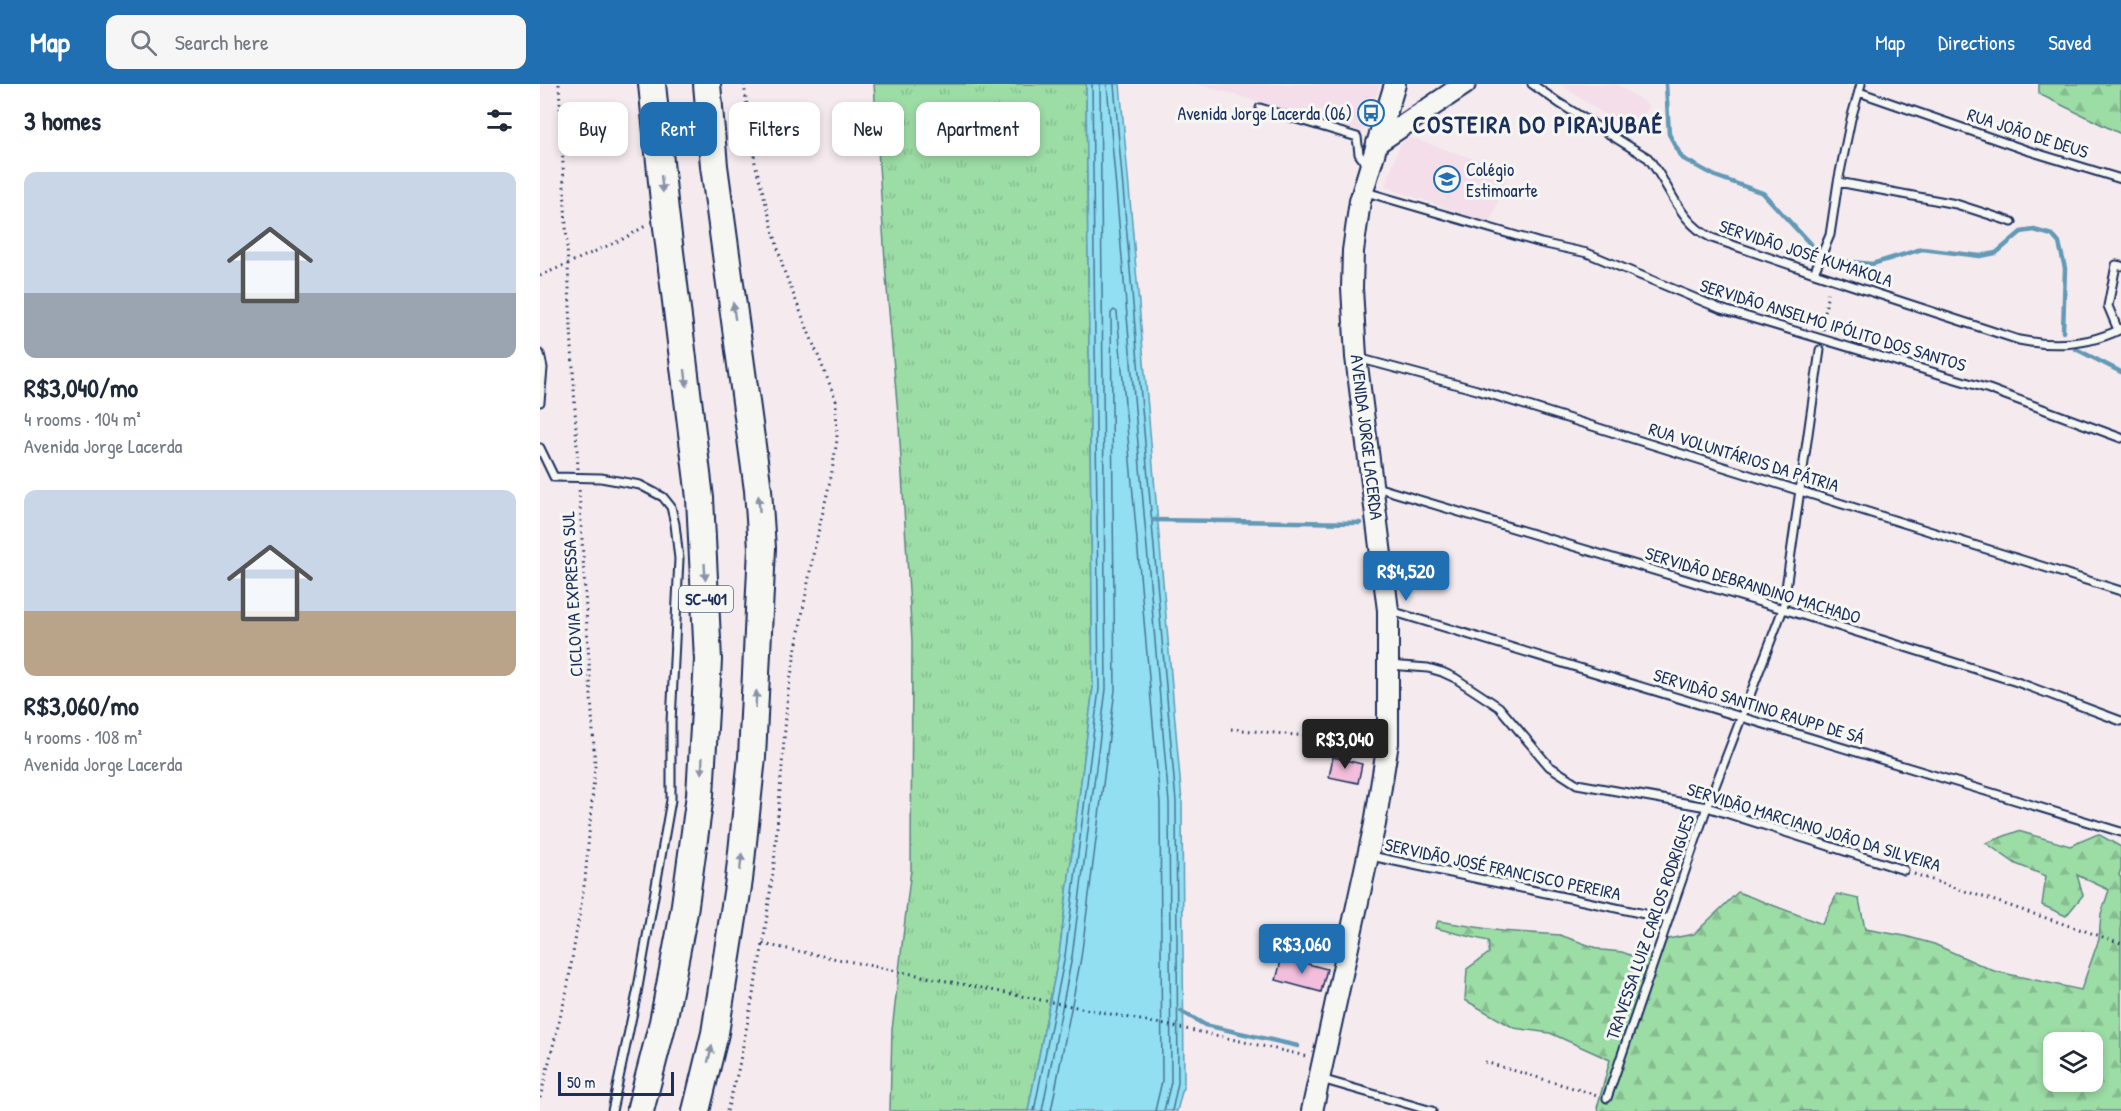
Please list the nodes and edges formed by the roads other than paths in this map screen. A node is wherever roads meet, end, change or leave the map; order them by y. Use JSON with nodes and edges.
{"nodes":[{"id":1,"x":652,"y":84,"type":"edge"},
{"id":2,"x":707,"y":84,"type":"edge"},
{"id":3,"x":1395,"y":84,"type":"edge"},
{"id":4,"x":1465,"y":84,"type":"edge"},
{"id":5,"x":1533,"y":84,"type":"edge"},
{"id":6,"x":1860,"y":88,"type":"edge"},
{"id":7,"x":1260,"y":108,"type":"dead end"},
{"id":8,"x":1377,"y":143,"type":"junction"},
{"id":9,"x":1369,"y":169,"type":"junction"},
{"id":10,"x":2121,"y":179,"type":"edge"},
{"id":11,"x":1838,"y":182,"type":"junction"},
{"id":12,"x":1363,"y":191,"type":"junction"},
{"id":13,"x":2012,"y":222,"type":"dead end"},
{"id":14,"x":2121,"y":266,"type":"edge"},
{"id":15,"x":1814,"y":273,"type":"junction"},
{"id":16,"x":2119,"y":330,"type":"edge"},
{"id":17,"x":1820,"y":350,"type":"dead end"},
{"id":18,"x":540,"y":354,"type":"edge"},
{"id":19,"x":1356,"y":357,"type":"junction"},
{"id":20,"x":540,"y":402,"type":"edge"},
{"id":21,"x":2121,"y":438,"type":"edge"},
{"id":22,"x":540,"y":448,"type":"edge"},
{"id":23,"x":1374,"y":487,"type":"junction"},
{"id":24,"x":1801,"y":491,"type":"junction"},
{"id":25,"x":2121,"y":591,"type":"edge"},
{"id":26,"x":1783,"y":609,"type":"junction"},
{"id":27,"x":1388,"y":610,"type":"junction"},
{"id":28,"x":1389,"y":665,"type":"junction"},
{"id":29,"x":1741,"y":717,"type":"junction"},
{"id":30,"x":2121,"y":721,"type":"edge"},
{"id":31,"x":1707,"y":807,"type":"junction"},
{"id":32,"x":2121,"y":832,"type":"edge"},
{"id":33,"x":1367,"y":855,"type":"junction"},
{"id":34,"x":1904,"y":870,"type":"road end"},
{"id":35,"x":1668,"y":919,"type":"junction"},
{"id":36,"x":1321,"y":1069,"type":"junction"},
{"id":37,"x":1607,"y":1098,"type":"road end"},
{"id":38,"x":612,"y":1111,"type":"edge"},
{"id":39,"x":640,"y":1111,"type":"edge"},
{"id":40,"x":696,"y":1111,"type":"edge"},
{"id":41,"x":1312,"y":1111,"type":"edge"},
{"id":42,"x":1432,"y":1111,"type":"edge"}],
"edges":[{"from":1,"to":39,"type":"highway","number":"SC-401","one_way":true},
{"from":40,"to":2,"type":"highway","number":"SC-401","one_way":true},
{"from":3,"to":8,"type":"main road","name":"AVENIDA JORGE LACERDA"},
{"from":4,"to":8,"type":"main road"},
{"from":5,"to":15,"type":"lane","name":"SERVIDÃO JOSÉ KUMAKOLA"},
{"from":6,"to":10,"type":"lane","name":"RUA JOÃO DE DEUS"},
{"from":6,"to":11,"type":"lane"},
{"from":7,"to":9,"type":"lane"},
{"from":8,"to":9,"type":"main road","name":"AVENIDA JORGE LACERDA"},
{"from":9,"to":12,"type":"main road","name":"AVENIDA JORGE LACERDA"},
{"from":11,"to":13,"type":"lane"},
{"from":11,"to":15,"type":"lane"},
{"from":12,"to":19,"type":"main road","name":"AVENIDA JORGE LACERDA"},
{"from":12,"to":21,"type":"lane","name":"SERVIDÃO ANSELMO IPÓLITO DOS SANTOS"},
{"from":14,"to":16,"type":"lane"},
{"from":15,"to":16,"type":"lane","name":"SERVIDÃO JOSÉ KUMAKOLA"},
{"from":17,"to":24,"type":"lane","name":"TRAVESSA LUIZ CARLOS RODRIGUES"},
{"from":18,"to":20,"type":"lane"},
{"from":19,"to":23,"type":"main road","name":"AVENIDA JORGE LACERDA"},
{"from":19,"to":24,"type":"lane","name":"RUA VOLUNTÁRIOS DA PÁTRIA"},
{"from":22,"to":38,"type":"lane"},
{"from":23,"to":26,"type":"lane","name":"SERVIDÃO DEBRANDINO MACHADO"},
{"from":23,"to":27,"type":"main road","name":"AVENIDA JORGE LACERDA"},
{"from":24,"to":25,"type":"lane","name":"RUA VOLUNTÁRIOS DA PÁTRIA"},
{"from":24,"to":26,"type":"lane","name":"TRAVESSA LUIZ CARLOS RODRIGUES"},
{"from":26,"to":29,"type":"lane","name":"TRAVESSA LUIZ CARLOS RODRIGUES"},
{"from":26,"to":30,"type":"lane","name":"SERVIDÃO DEBRANDINO MACHADO"},
{"from":27,"to":28,"type":"main road","name":"AVENIDA JORGE LACERDA"},
{"from":27,"to":29,"type":"lane","name":"SERVIDÃO SANTINO RAUPP DE SÁ"},
{"from":28,"to":31,"type":"lane","name":"SERVIDÃO MARCIANO JOÃO DA SILVEIRA"},
{"from":28,"to":33,"type":"main road","name":"AVENIDA JORGE LACERDA"},
{"from":29,"to":31,"type":"lane","name":"TRAVESSA LUIZ CARLOS RODRIGUES"},
{"from":29,"to":32,"type":"lane","name":"SERVIDÃO SANTINO RAUPP DE SÁ"},
{"from":31,"to":34,"type":"lane","name":"SERVIDÃO MARCIANO JOÃO DA SILVEIRA"},
{"from":31,"to":35,"type":"lane","name":"TRAVESSA LUIZ CARLOS RODRIGUES"},
{"from":33,"to":35,"type":"lane","name":"SERVIDÃO JOSÉ FRANCISCO PEREIRA"},
{"from":33,"to":36,"type":"main road","name":"AVENIDA JORGE LACERDA"},
{"from":35,"to":37,"type":"lane","name":"TRAVESSA LUIZ CARLOS RODRIGUES"},
{"from":36,"to":41,"type":"main road","name":"AVENIDA JORGE LACERDA"},
{"from":36,"to":42,"type":"lane"}]}
